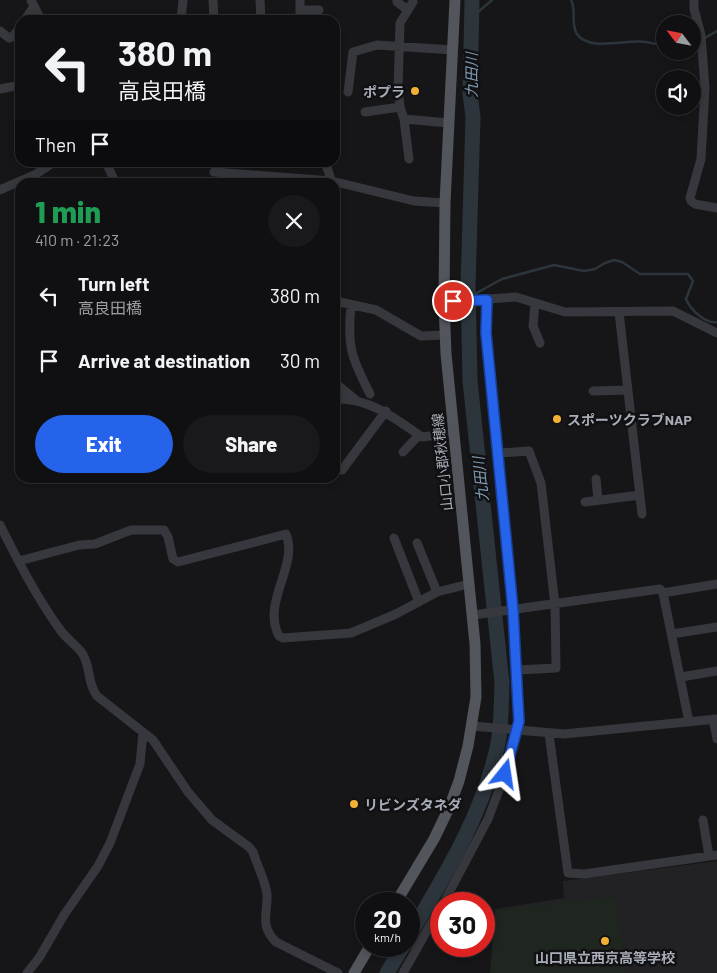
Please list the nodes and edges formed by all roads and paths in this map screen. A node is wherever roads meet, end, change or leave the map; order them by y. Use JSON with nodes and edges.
{"nodes":[{"id":1,"x":213,"y":0,"type":"edge"},
{"id":2,"x":260,"y":0,"type":"edge"},
{"id":3,"x":300,"y":0,"type":"edge"},
{"id":4,"x":397,"y":0,"type":"edge"},
{"id":5,"x":455,"y":0,"type":"edge"},
{"id":6,"x":694,"y":0,"type":"edge"},
{"id":7,"x":181,"y":1,"type":"edge"},
{"id":8,"x":33,"y":3,"type":"edge"},
{"id":9,"x":319,"y":10,"type":"dead end"},
{"id":10,"x":27,"y":15,"type":"edge"},
{"id":11,"x":39,"y":15,"type":"edge"},
{"id":12,"x":181,"y":15,"type":"edge"},
{"id":13,"x":214,"y":15,"type":"edge"},
{"id":14,"x":261,"y":15,"type":"edge"},
{"id":15,"x":300,"y":15,"type":"edge"},
{"id":16,"x":0,"y":31,"type":"edge"},
{"id":17,"x":15,"y":34,"type":"edge"},
{"id":18,"x":401,"y":46,"type":"junction"},
{"id":19,"x":453,"y":50,"type":"junction"},
{"id":20,"x":15,"y":86,"type":"edge"},
{"id":21,"x":0,"y":89,"type":"edge"},
{"id":22,"x":348,"y":92,"type":"dead end"},
{"id":23,"x":400,"y":107,"type":"junction"},
{"id":24,"x":365,"y":112,"type":"dead end"},
{"id":25,"x":404,"y":119,"type":"junction"},
{"id":26,"x":450,"y":123,"type":"junction"},
{"id":27,"x":409,"y":159,"type":"dead end"},
{"id":28,"x":46,"y":167,"type":"edge"},
{"id":29,"x":214,"y":172,"type":"dead end"},
{"id":30,"x":27,"y":178,"type":"edge"},
{"id":31,"x":285,"y":178,"type":"edge"},
{"id":32,"x":15,"y":183,"type":"edge"},
{"id":33,"x":340,"y":184,"type":"edge"},
{"id":34,"x":0,"y":190,"type":"edge"},
{"id":35,"x":445,"y":203,"type":"junction"},
{"id":36,"x":717,"y":208,"type":"edge"},
{"id":37,"x":484,"y":300,"type":"junction"},
{"id":38,"x":340,"y":302,"type":"edge"},
{"id":39,"x":448,"y":302,"type":"junction"},
{"id":40,"x":535,"y":303,"type":"junction"},
{"id":41,"x":351,"y":305,"type":"junction"},
{"id":42,"x":618,"y":312,"type":"junction"},
{"id":43,"x":717,"y":333,"type":"edge"},
{"id":44,"x":445,"y":335,"type":"junction"},
{"id":45,"x":540,"y":343,"type":"dead end"},
{"id":46,"x":340,"y":387,"type":"edge"},
{"id":47,"x":628,"y":390,"type":"junction"},
{"id":48,"x":593,"y":391,"type":"dead end"},
{"id":49,"x":370,"y":394,"type":"dead end"},
{"id":50,"x":340,"y":399,"type":"edge"},
{"id":51,"x":357,"y":401,"type":"junction"},
{"id":52,"x":386,"y":411,"type":"junction"},
{"id":53,"x":454,"y":433,"type":"junction"},
{"id":54,"x":419,"y":435,"type":"junction"},
{"id":55,"x":403,"y":452,"type":"dead end"},
{"id":56,"x":499,"y":453,"type":"junction"},
{"id":57,"x":340,"y":469,"type":"edge"},
{"id":58,"x":596,"y":479,"type":"dead end"},
{"id":59,"x":640,"y":496,"type":"junction"},
{"id":60,"x":598,"y":500,"type":"junction"},
{"id":61,"x":585,"y":502,"type":"dead end"},
{"id":62,"x":642,"y":514,"type":"dead end"},
{"id":63,"x":0,"y":525,"type":"edge"},
{"id":64,"x":394,"y":538,"type":"dead end"},
{"id":65,"x":418,"y":543,"type":"dead end"},
{"id":66,"x":19,"y":561,"type":"junction"},
{"id":67,"x":469,"y":584,"type":"junction"},
{"id":68,"x":717,"y":584,"type":"edge"},
{"id":69,"x":437,"y":592,"type":"junction"},
{"id":70,"x":663,"y":593,"type":"junction"},
{"id":71,"x":419,"y":602,"type":"junction"},
{"id":72,"x":555,"y":605,"type":"junction"},
{"id":73,"x":512,"y":610,"type":"junction"},
{"id":74,"x":477,"y":615,"type":"junction"},
{"id":75,"x":717,"y":627,"type":"edge"},
{"id":76,"x":672,"y":634,"type":"junction"},
{"id":77,"x":517,"y":670,"type":"junction"},
{"id":78,"x":717,"y":671,"type":"edge"},
{"id":79,"x":681,"y":677,"type":"junction"},
{"id":80,"x":715,"y":719,"type":"edge"},
{"id":81,"x":689,"y":722,"type":"junction"},
{"id":82,"x":472,"y":726,"type":"junction"},
{"id":83,"x":516,"y":731,"type":"junction"},
{"id":84,"x":143,"y":732,"type":"junction"},
{"id":85,"x":549,"y":734,"type":"junction"},
{"id":86,"x":717,"y":739,"type":"edge"},
{"id":87,"x":703,"y":820,"type":"dead end"},
{"id":88,"x":713,"y":855,"type":"edge"},
{"id":89,"x":402,"y":892,"type":"edge"},
{"id":90,"x":449,"y":892,"type":"edge"},
{"id":91,"x":430,"y":926,"type":"edge"},
{"id":92,"x":363,"y":957,"type":"edge"},
{"id":93,"x":27,"y":973,"type":"edge"},
{"id":94,"x":338,"y":973,"type":"edge"},
{"id":95,"x":354,"y":973,"type":"edge"},
{"id":96,"x":403,"y":973,"type":"edge"}],
"edges":[{"from":1,"to":13,"type":"street"},
{"from":2,"to":14,"type":"street"},
{"from":3,"to":15,"type":"street"},
{"from":4,"to":18,"type":"street"},
{"from":5,"to":19,"type":"main road","name":"山口小郡秋穂線"},
{"from":6,"to":36,"type":"street"},
{"from":7,"to":12,"type":"street"},
{"from":8,"to":10,"type":"street"},
{"from":8,"to":11,"type":"street"},
{"from":9,"to":15,"type":"street"},
{"from":16,"to":17,"type":"street"},
{"from":18,"to":19,"type":"street"},
{"from":18,"to":22,"type":"street"},
{"from":18,"to":23,"type":"street"},
{"from":19,"to":26,"type":"main road","name":"山口小郡秋穂線"},
{"from":20,"to":21,"type":"street"},
{"from":23,"to":24,"type":"street"},
{"from":23,"to":25,"type":"street"},
{"from":25,"to":26,"type":"street"},
{"from":25,"to":27,"type":"street"},
{"from":26,"to":35,"type":"main road","name":"山口小郡秋穂線"},
{"from":28,"to":30,"type":"street"},
{"from":29,"to":31,"type":"street"},
{"from":32,"to":34,"type":"street"},
{"from":33,"to":35,"type":"street"},
{"from":35,"to":39,"type":"main road","name":"山口小郡秋穂線"},
{"from":37,"to":39,"type":"street"},
{"from":37,"to":40,"type":"street"},
{"from":37,"to":56,"type":"street"},
{"from":38,"to":41,"type":"street"},
{"from":39,"to":44,"type":"main road","name":"山口小郡秋穂線"},
{"from":40,"to":42,"type":"street"},
{"from":40,"to":45,"type":"street"},
{"from":41,"to":44,"type":"street"},
{"from":41,"to":49,"type":"street"},
{"from":42,"to":43,"type":"street"},
{"from":42,"to":47,"type":"street"},
{"from":44,"to":53,"type":"main road","name":"山口小郡秋穂線"},
{"from":46,"to":51,"type":"street"},
{"from":47,"to":48,"type":"street"},
{"from":47,"to":59,"type":"street"},
{"from":50,"to":51,"type":"street"},
{"from":51,"to":52,"type":"street"},
{"from":52,"to":54,"type":"street"},
{"from":52,"to":57,"type":"street"},
{"from":53,"to":54,"type":"street"},
{"from":53,"to":67,"type":"main road","name":"山口小郡秋穂線"},
{"from":54,"to":55,"type":"street"},
{"from":56,"to":72,"type":"street"},
{"from":56,"to":73,"type":"street"},
{"from":58,"to":60,"type":"street"},
{"from":59,"to":60,"type":"street"},
{"from":59,"to":62,"type":"street"},
{"from":60,"to":61,"type":"street"},
{"from":63,"to":66,"type":"street"},
{"from":64,"to":71,"type":"street"},
{"from":65,"to":69,"type":"street"},
{"from":66,"to":71,"type":"street"},
{"from":66,"to":84,"type":"street"},
{"from":67,"to":69,"type":"street"},
{"from":67,"to":74,"type":"main road","name":"山口小郡秋穂線"},
{"from":68,"to":70,"type":"street"},
{"from":69,"to":71,"type":"street"},
{"from":70,"to":72,"type":"street"},
{"from":70,"to":76,"type":"street"},
{"from":72,"to":73,"type":"street"},
{"from":72,"to":77,"type":"street"},
{"from":73,"to":74,"type":"street"},
{"from":73,"to":77,"type":"street"},
{"from":74,"to":82,"type":"main road","name":"山口小郡秋穂線"},
{"from":75,"to":76,"type":"street"},
{"from":76,"to":79,"type":"street"},
{"from":77,"to":83,"type":"street"},
{"from":78,"to":79,"type":"street"},
{"from":79,"to":81,"type":"street"},
{"from":80,"to":81,"type":"street"},
{"from":80,"to":86,"type":"street"},
{"from":81,"to":85,"type":"street"},
{"from":82,"to":83,"type":"street"},
{"from":82,"to":89,"type":"main road","name":"山口小郡秋穂線"},
{"from":83,"to":85,"type":"street"},
{"from":83,"to":90,"type":"street"},
{"from":84,"to":93,"type":"street"},
{"from":84,"to":94,"type":"street"},
{"from":85,"to":88,"type":"street"},
{"from":87,"to":88,"type":"street"},
{"from":91,"to":96,"type":"street"},
{"from":92,"to":95,"type":"main road"}]}
